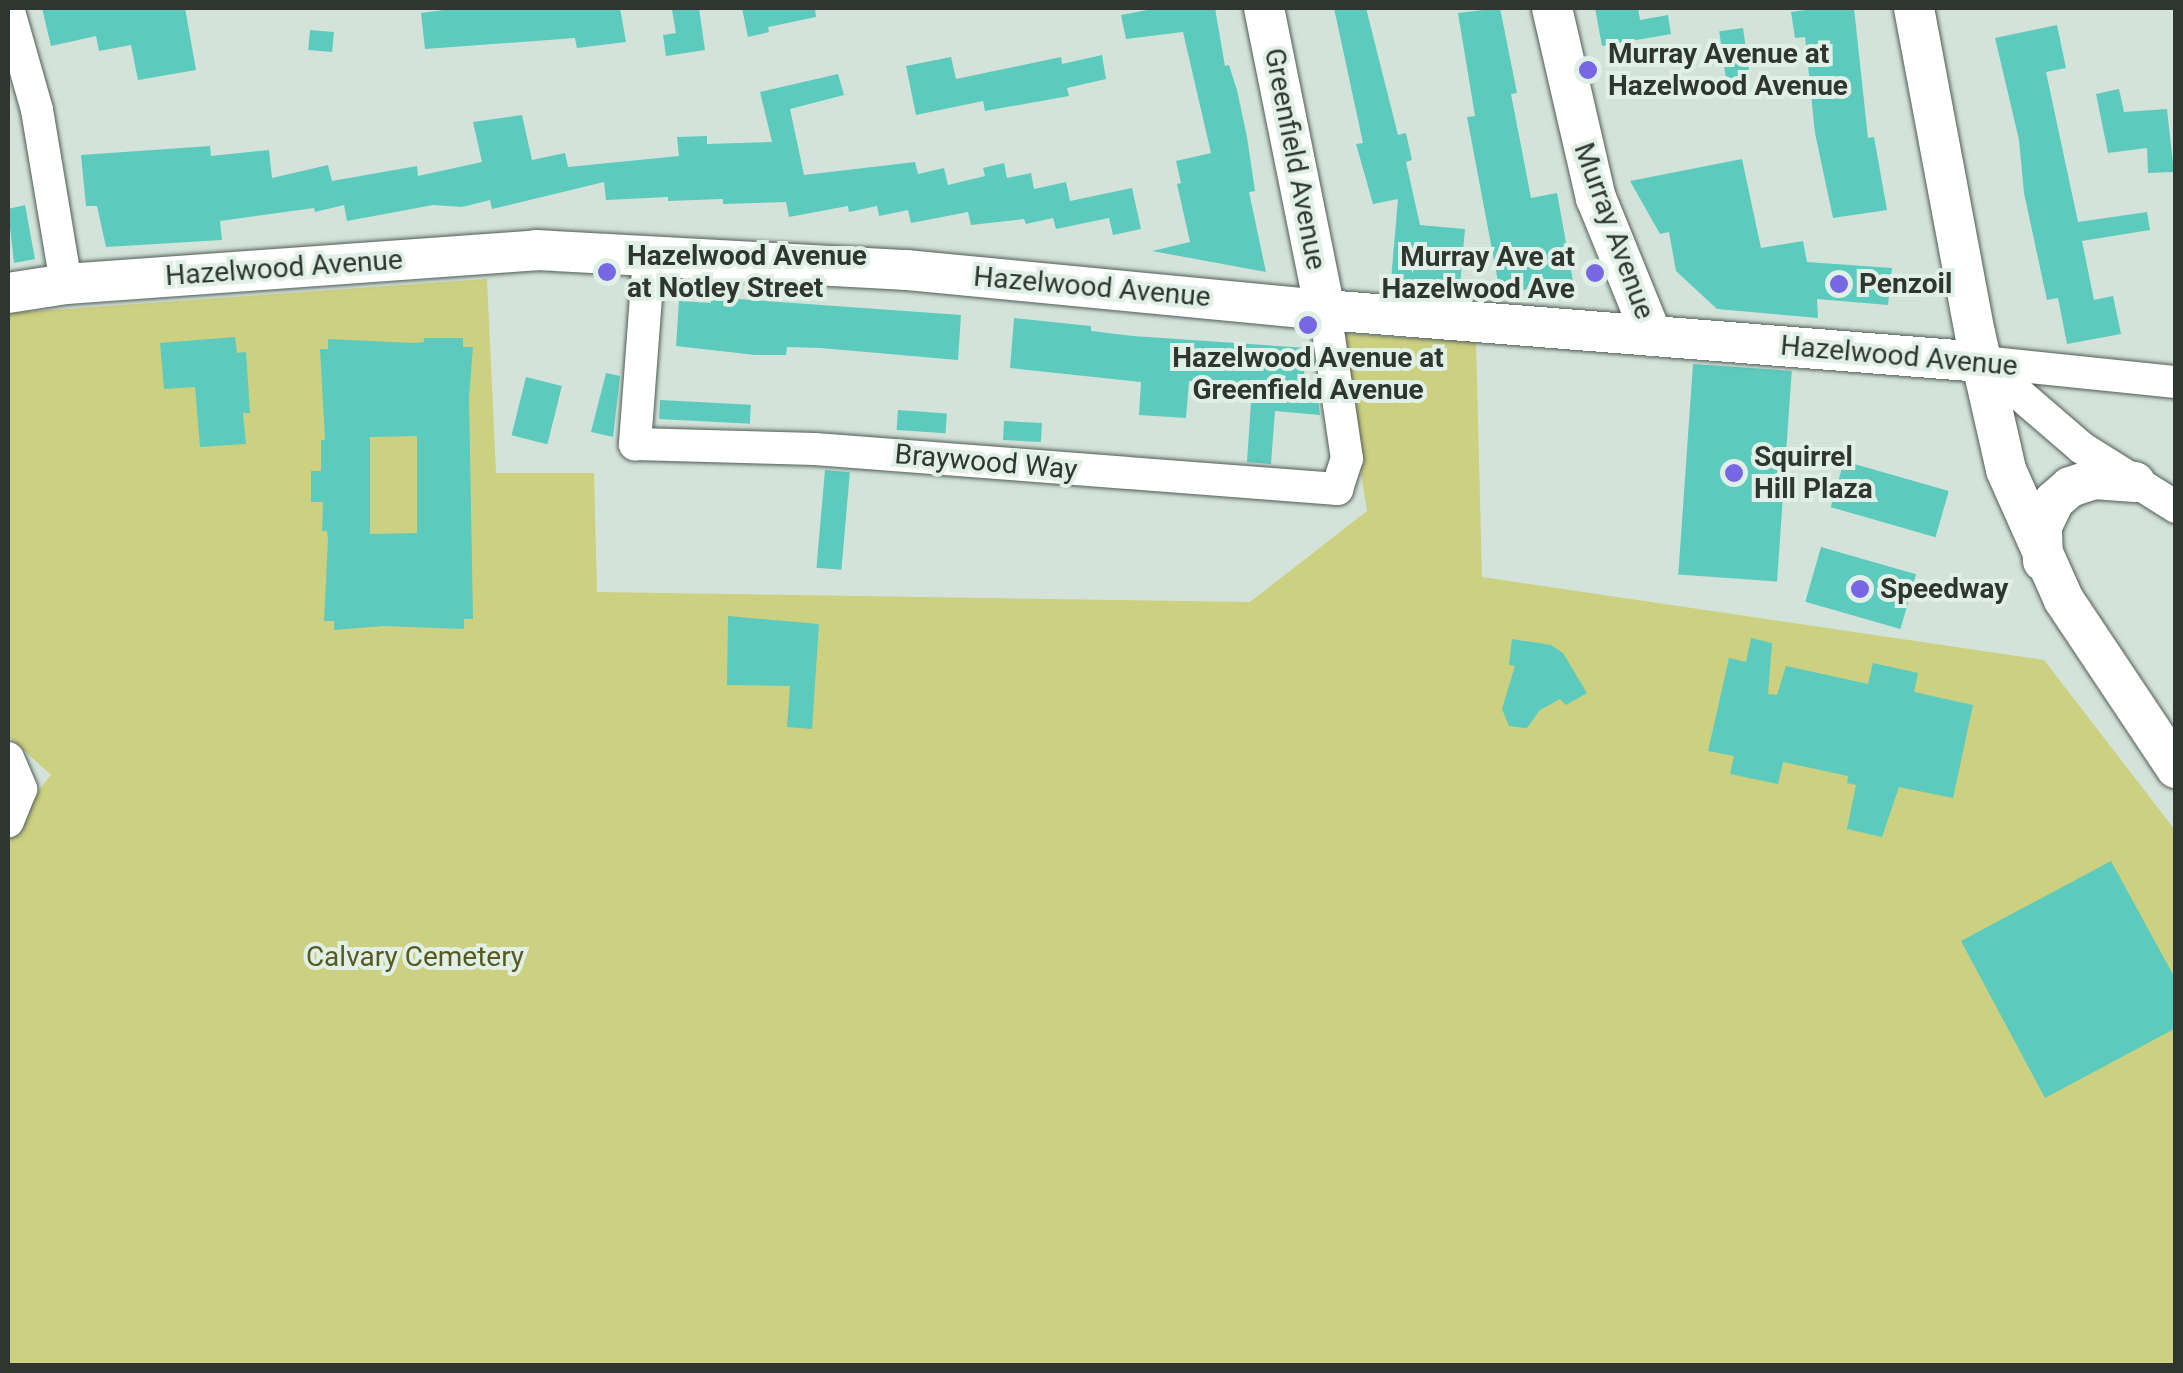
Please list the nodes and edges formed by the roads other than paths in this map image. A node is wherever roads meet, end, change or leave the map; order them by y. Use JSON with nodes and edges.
{"nodes":[{"id":1,"x":8,"y":8,"type":"edge"},
{"id":2,"x":1264,"y":8,"type":"edge"},
{"id":3,"x":1552,"y":8,"type":"edge"},
{"id":4,"x":1914,"y":8,"type":"edge"},
{"id":5,"x":649,"y":258,"type":"junction"},
{"id":6,"x":66,"y":284,"type":"junction"},
{"id":7,"x":8,"y":293,"type":"edge"},
{"id":8,"x":1325,"y":310,"type":"junction"},
{"id":9,"x":1652,"y":336,"type":"junction"},
{"id":10,"x":1982,"y":362,"type":"junction"},
{"id":11,"x":2176,"y":382,"type":"edge"},
{"id":12,"x":2135,"y":482,"type":"junction"},
{"id":13,"x":2176,"y":507,"type":"edge"},
{"id":14,"x":2043,"y":561,"type":"junction"},
{"id":15,"x":8,"y":758,"type":"edge"},
{"id":16,"x":2176,"y":768,"type":"edge"},
{"id":17,"x":8,"y":822,"type":"edge"}],
"edges":[{"from":1,"to":6,"type":"street"},
{"from":2,"to":8,"type":"main road","name":"Greenfield Avenue"},
{"from":3,"to":9,"type":"main road","name":"Murray Avenue"},
{"from":4,"to":10,"type":"main road"},
{"from":5,"to":6,"type":"main road","name":"Hazelwood Avenue"},
{"from":5,"to":8,"type":"main road","name":"Hazelwood Avenue"},
{"from":5,"to":8,"type":"street","name":"Braywood Way"},
{"from":6,"to":7,"type":"main road","name":"Hazelwood Avenue"},
{"from":8,"to":9,"type":"main road","name":"Hazelwood Avenue"},
{"from":9,"to":10,"type":"main road","name":"Hazelwood Avenue"},
{"from":10,"to":11,"type":"street","name":"Hazelwood Avenue"},
{"from":10,"to":12,"type":"street"},
{"from":10,"to":14,"type":"main road"},
{"from":12,"to":13,"type":"street"},
{"from":12,"to":14,"type":"main road"},
{"from":14,"to":16,"type":"main road"},
{"from":15,"to":17,"type":"street"}]}
